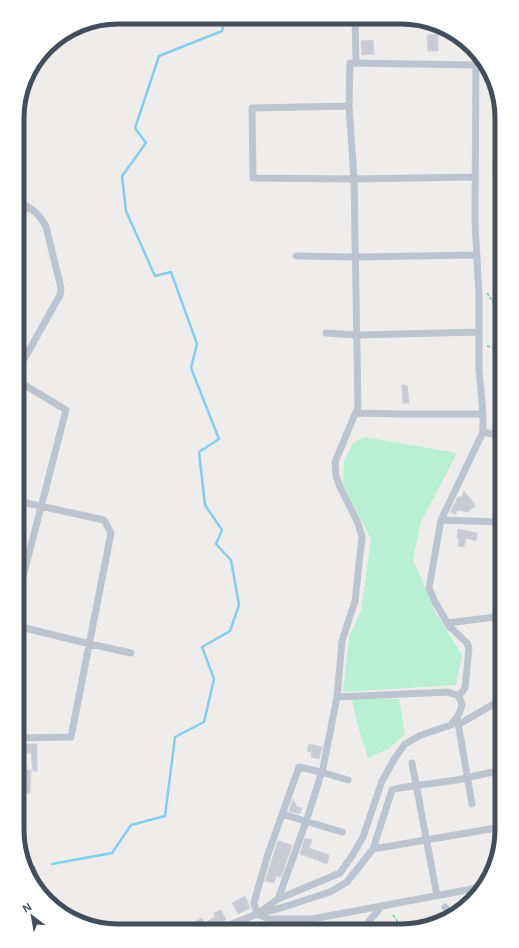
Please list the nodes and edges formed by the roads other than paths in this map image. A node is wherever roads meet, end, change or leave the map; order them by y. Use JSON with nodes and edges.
{"nodes":[{"id":1,"x":355,"y":24,"type":"edge"},
{"id":2,"x":476,"y":62,"type":"edge"},
{"id":3,"x":356,"y":63,"type":"junction"},
{"id":4,"x":476,"y":66,"type":"junction"},
{"id":5,"x":349,"y":106,"type":"junction"},
{"id":6,"x":475,"y":177,"type":"junction"},
{"id":7,"x":354,"y":179,"type":"junction"},
{"id":8,"x":24,"y":204,"type":"edge"},
{"id":9,"x":27,"y":206,"type":"junction"},
{"id":10,"x":24,"y":211,"type":"edge"},
{"id":11,"x":477,"y":255,"type":"junction"},
{"id":12,"x":296,"y":256,"type":"dead end"},
{"id":13,"x":355,"y":258,"type":"junction"},
{"id":14,"x":479,"y":332,"type":"junction"},
{"id":15,"x":326,"y":334,"type":"dead end"},
{"id":16,"x":357,"y":335,"type":"junction"},
{"id":17,"x":24,"y":359,"type":"edge"},
{"id":18,"x":24,"y":385,"type":"edge"},
{"id":19,"x":356,"y":413,"type":"junction"},
{"id":20,"x":483,"y":414,"type":"junction"},
{"id":21,"x":482,"y":432,"type":"junction"},
{"id":22,"x":495,"y":435,"type":"edge"},
{"id":23,"x":24,"y":502,"type":"edge"},
{"id":24,"x":42,"y":506,"type":"junction"},
{"id":25,"x":441,"y":520,"type":"junction"},
{"id":26,"x":495,"y":524,"type":"edge"},
{"id":27,"x":24,"y":574,"type":"edge"},
{"id":28,"x":495,"y":617,"type":"edge"},
{"id":29,"x":448,"y":623,"type":"junction"},
{"id":30,"x":24,"y":628,"type":"edge"},
{"id":31,"x":90,"y":644,"type":"junction"},
{"id":32,"x":131,"y":653,"type":"dead end"},
{"id":33,"x":459,"y":696,"type":"junction"},
{"id":34,"x":337,"y":697,"type":"junction"},
{"id":35,"x":495,"y":703,"type":"edge"},
{"id":36,"x":457,"y":717,"type":"junction"},
{"id":37,"x":458,"y":725,"type":"junction"},
{"id":38,"x":24,"y":738,"type":"edge"},
{"id":39,"x":412,"y":763,"type":"dead end"},
{"id":40,"x":321,"y":772,"type":"junction"},
{"id":41,"x":495,"y":772,"type":"edge"},
{"id":42,"x":467,"y":778,"type":"junction"},
{"id":43,"x":348,"y":780,"type":"dead end"},
{"id":44,"x":416,"y":786,"type":"junction"},
{"id":45,"x":472,"y":804,"type":"dead end"},
{"id":46,"x":282,"y":814,"type":"junction"},
{"id":47,"x":306,"y":822,"type":"junction"},
{"id":48,"x":495,"y":828,"type":"edge"},
{"id":49,"x":342,"y":832,"type":"dead end"},
{"id":50,"x":426,"y":840,"type":"junction"},
{"id":51,"x":373,"y":849,"type":"junction"},
{"id":52,"x":474,"y":889,"type":"edge"},
{"id":53,"x":437,"y":896,"type":"junction"},
{"id":54,"x":278,"y":899,"type":"junction"},
{"id":55,"x":382,"y":906,"type":"junction"},
{"id":56,"x":445,"y":907,"type":"dead end"},
{"id":57,"x":448,"y":911,"type":"edge"},
{"id":58,"x":257,"y":914,"type":"junction"},
{"id":59,"x":230,"y":924,"type":"edge"},
{"id":60,"x":366,"y":924,"type":"edge"}],
"edges":[{"from":1,"to":3,"type":"street"},
{"from":2,"to":4,"type":"street"},
{"from":3,"to":4,"type":"street"},
{"from":3,"to":5,"type":"street"},
{"from":4,"to":6,"type":"street"},
{"from":5,"to":7,"type":"street"},
{"from":5,"to":7,"type":"street"},
{"from":6,"to":7,"type":"street"},
{"from":6,"to":11,"type":"street"},
{"from":7,"to":13,"type":"street"},
{"from":8,"to":9,"type":"street"},
{"from":9,"to":10,"type":"street"},
{"from":9,"to":17,"type":"street"},
{"from":11,"to":13,"type":"street"},
{"from":11,"to":14,"type":"street"},
{"from":12,"to":13,"type":"street"},
{"from":13,"to":16,"type":"street"},
{"from":14,"to":16,"type":"street"},
{"from":14,"to":20,"type":"street"},
{"from":15,"to":16,"type":"street"},
{"from":16,"to":19,"type":"street"},
{"from":18,"to":24,"type":"street"},
{"from":19,"to":20,"type":"street"},
{"from":19,"to":34,"type":"street"},
{"from":20,"to":21,"type":"street"},
{"from":21,"to":22,"type":"street"},
{"from":21,"to":25,"type":"street"},
{"from":23,"to":24,"type":"street"},
{"from":24,"to":27,"type":"street"},
{"from":24,"to":31,"type":"street"},
{"from":25,"to":26,"type":"street"},
{"from":25,"to":29,"type":"street"},
{"from":28,"to":29,"type":"street"},
{"from":29,"to":33,"type":"street"},
{"from":30,"to":31,"type":"street"},
{"from":31,"to":32,"type":"street"},
{"from":31,"to":38,"type":"street"},
{"from":33,"to":34,"type":"street"},
{"from":33,"to":36,"type":"street"},
{"from":34,"to":40,"type":"street"},
{"from":35,"to":37,"type":"street"},
{"from":36,"to":37,"type":"street"},
{"from":36,"to":54,"type":"street"},
{"from":37,"to":42,"type":"street"},
{"from":39,"to":44,"type":"street"},
{"from":40,"to":43,"type":"street"},
{"from":40,"to":46,"type":"street"},
{"from":40,"to":47,"type":"street"},
{"from":41,"to":42,"type":"street"},
{"from":42,"to":44,"type":"street"},
{"from":42,"to":45,"type":"street"},
{"from":44,"to":50,"type":"street"},
{"from":44,"to":51,"type":"street"},
{"from":46,"to":47,"type":"street"},
{"from":46,"to":58,"type":"street"},
{"from":47,"to":49,"type":"street"},
{"from":47,"to":54,"type":"street"},
{"from":48,"to":50,"type":"street"},
{"from":50,"to":51,"type":"street"},
{"from":50,"to":53,"type":"street"},
{"from":51,"to":58,"type":"street"},
{"from":52,"to":53,"type":"street"},
{"from":53,"to":55,"type":"street"},
{"from":54,"to":58,"type":"street"},
{"from":55,"to":58,"type":"street"},
{"from":55,"to":60,"type":"street"},
{"from":56,"to":57,"type":"street"},
{"from":58,"to":59,"type":"street"}]}
